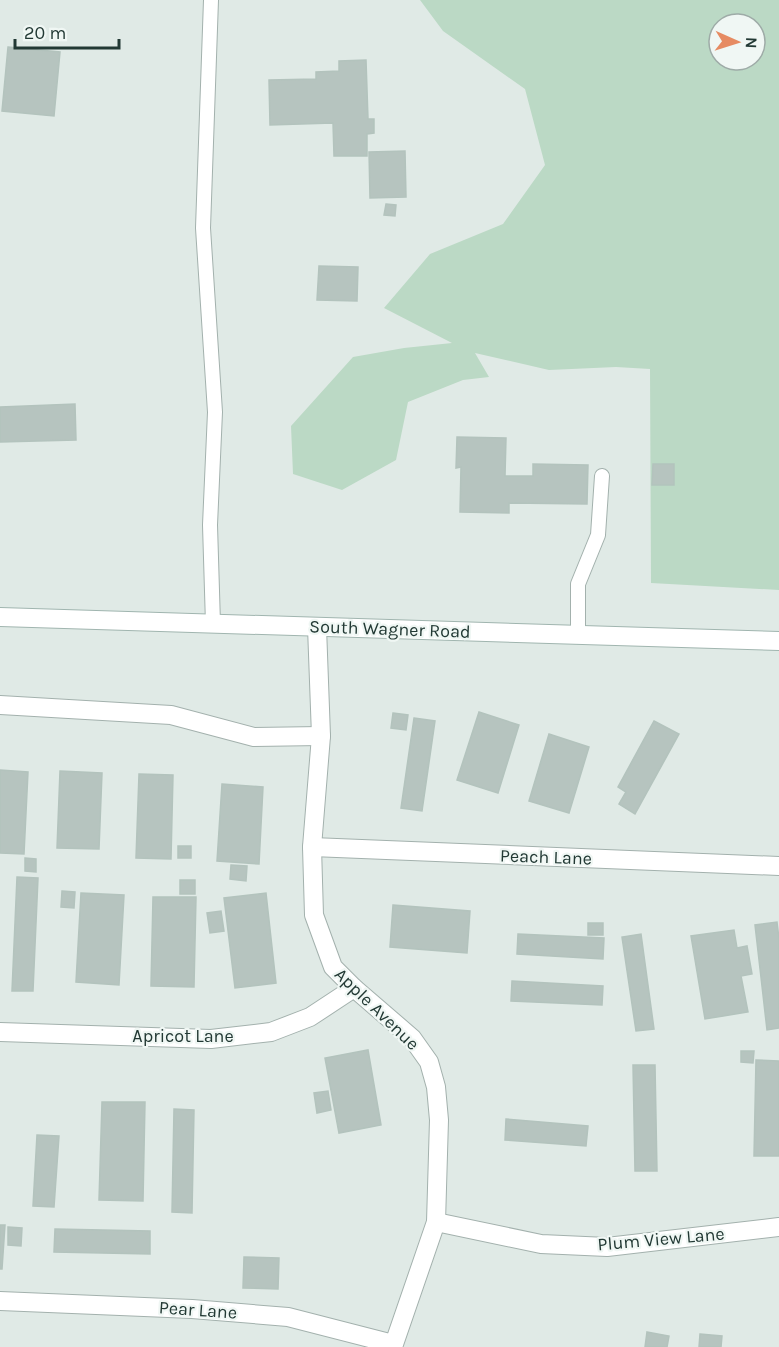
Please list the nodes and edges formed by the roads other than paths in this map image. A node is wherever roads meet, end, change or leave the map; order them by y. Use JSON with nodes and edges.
{"nodes":[{"id":1,"x":211,"y":0,"type":"edge"},
{"id":2,"x":602,"y":477,"type":"dead end"},
{"id":3,"x":0,"y":617,"type":"edge"},
{"id":4,"x":213,"y":624,"type":"junction"},
{"id":5,"x":317,"y":627,"type":"junction"},
{"id":6,"x":578,"y":635,"type":"junction"},
{"id":7,"x":779,"y":641,"type":"edge"},
{"id":8,"x":0,"y":705,"type":"edge"},
{"id":9,"x":321,"y":736,"type":"junction"},
{"id":10,"x":312,"y":847,"type":"junction"},
{"id":11,"x":779,"y":866,"type":"edge"},
{"id":12,"x":354,"y":988,"type":"junction"},
{"id":13,"x":0,"y":1032,"type":"edge"},
{"id":14,"x":436,"y":1222,"type":"junction"},
{"id":15,"x":779,"y":1227,"type":"edge"},
{"id":16,"x":0,"y":1301,"type":"edge"},
{"id":17,"x":393,"y":1345,"type":"edge"}],
"edges":[{"from":1,"to":4,"type":"lane"},
{"from":2,"to":6,"type":"lane"},
{"from":3,"to":4,"type":"street","name":"South Wagner Road"},
{"from":4,"to":5,"type":"street","name":"South Wagner Road"},
{"from":5,"to":6,"type":"street","name":"South Wagner Road"},
{"from":5,"to":9,"type":"street","name":"Apple Avenue"},
{"from":6,"to":7,"type":"street","name":"South Wagner Road"},
{"from":8,"to":9,"type":"street"},
{"from":9,"to":10,"type":"street","name":"Apple Avenue"},
{"from":10,"to":11,"type":"street","name":"Peach Lane"},
{"from":10,"to":12,"type":"street","name":"Apple Avenue"},
{"from":12,"to":13,"type":"street","name":"Apricot Lane"},
{"from":12,"to":14,"type":"street","name":"Apple Avenue"},
{"from":14,"to":15,"type":"street","name":"Plum View Lane"},
{"from":14,"to":17,"type":"street","name":"Apple Avenue"},
{"from":16,"to":17,"type":"street","name":"Pear Lane"}]}
